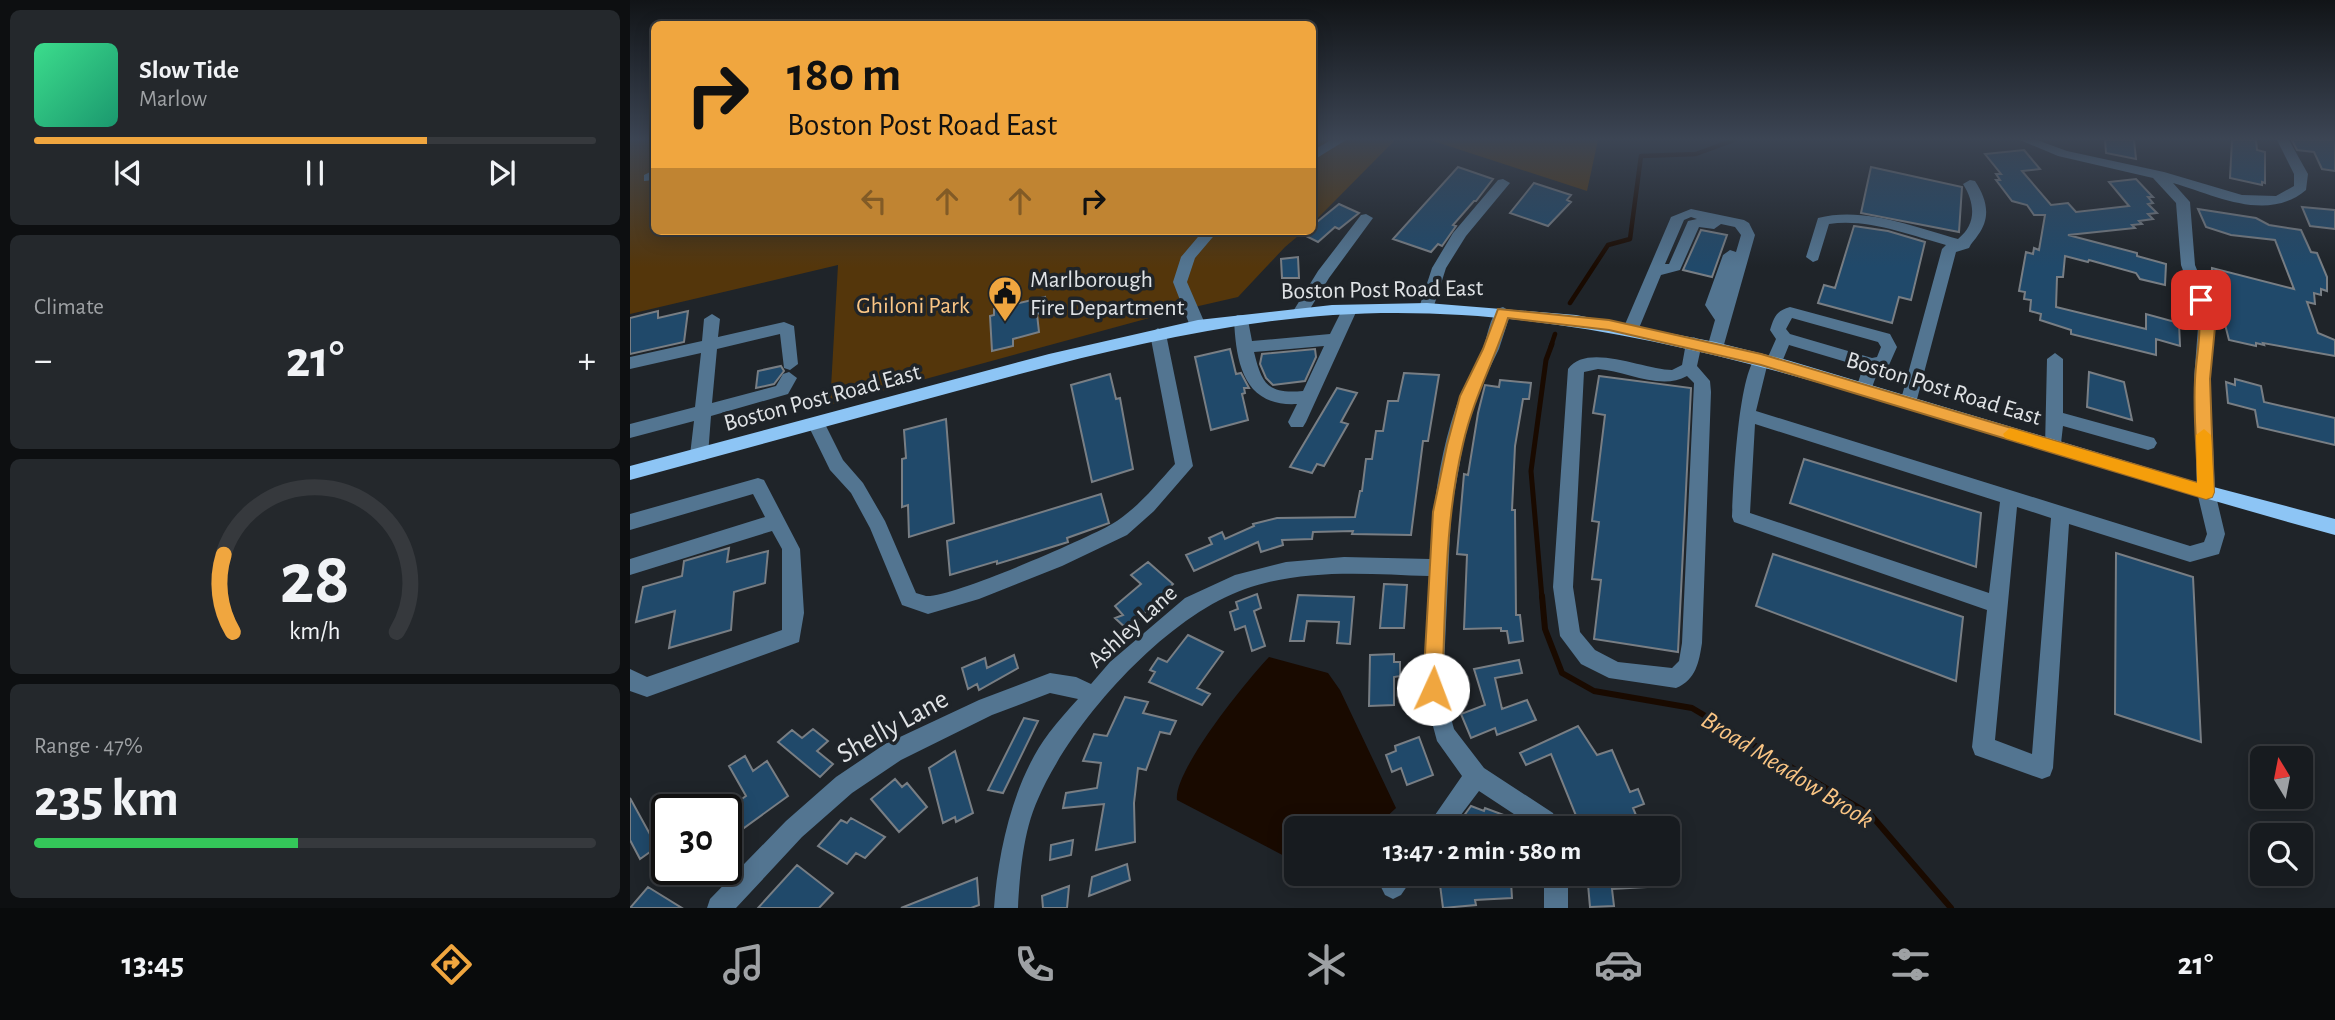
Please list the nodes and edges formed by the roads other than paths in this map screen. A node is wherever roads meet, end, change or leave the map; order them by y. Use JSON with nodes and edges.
{"nodes":[{"id":1,"x":2165,"y":182,"type":"edge"},
{"id":2,"x":2180,"y":182,"type":"edge"},
{"id":3,"x":2301,"y":182,"type":"edge"},
{"id":4,"x":1503,"y":183,"type":"dead end"},
{"id":5,"x":1970,"y":184,"type":"dead end"},
{"id":6,"x":2215,"y":194,"type":"junction"},
{"id":7,"x":2183,"y":202,"type":"junction"},
{"id":8,"x":1366,"y":218,"type":"dead end"},
{"id":9,"x":1207,"y":235,"type":"edge"},
{"id":10,"x":1964,"y":244,"type":"junction"},
{"id":11,"x":1813,"y":257,"type":"dead end"},
{"id":12,"x":1427,"y":308,"type":"junction"},
{"id":13,"x":1349,"y":310,"type":"junction"},
{"id":14,"x":1503,"y":312,"type":"junction"},
{"id":15,"x":1300,"y":313,"type":"junction"},
{"id":16,"x":712,"y":319,"type":"dead end"},
{"id":17,"x":1242,"y":319,"type":"junction"},
{"id":18,"x":1198,"y":326,"type":"junction"},
{"id":19,"x":1631,"y":329,"type":"junction"},
{"id":20,"x":1158,"y":334,"type":"junction"},
{"id":21,"x":1784,"y":338,"type":"junction"},
{"id":22,"x":1337,"y":339,"type":"junction"},
{"id":23,"x":1694,"y":343,"type":"junction"},
{"id":24,"x":710,"y":345,"type":"junction"},
{"id":25,"x":1244,"y":347,"type":"junction"},
{"id":26,"x":1715,"y":348,"type":"junction"},
{"id":27,"x":2055,"y":359,"type":"dead end"},
{"id":28,"x":1767,"y":361,"type":"junction"},
{"id":29,"x":630,"y":363,"type":"edge"},
{"id":30,"x":1872,"y":364,"type":"junction"},
{"id":31,"x":1689,"y":368,"type":"junction"},
{"id":32,"x":1864,"y":390,"type":"junction"},
{"id":33,"x":1309,"y":397,"type":"junction"},
{"id":34,"x":1908,"y":403,"type":"junction"},
{"id":35,"x":702,"y":413,"type":"junction"},
{"id":36,"x":1747,"y":415,"type":"junction"},
{"id":37,"x":2055,"y":417,"type":"junction"},
{"id":38,"x":1297,"y":422,"type":"dead end"},
{"id":39,"x":816,"y":424,"type":"junction"},
{"id":40,"x":630,"y":431,"type":"edge"},
{"id":41,"x":2148,"y":443,"type":"dead end"},
{"id":42,"x":2054,"y":447,"type":"junction"},
{"id":43,"x":699,"y":455,"type":"junction"},
{"id":44,"x":630,"y":473,"type":"edge"},
{"id":45,"x":2206,"y":492,"type":"junction"},
{"id":46,"x":2010,"y":499,"type":"junction"},
{"id":47,"x":2060,"y":514,"type":"junction"},
{"id":48,"x":630,"y":522,"type":"edge"},
{"id":49,"x":778,"y":522,"type":"junction"},
{"id":50,"x":2335,"y":527,"type":"edge"},
{"id":51,"x":630,"y":567,"type":"edge"},
{"id":52,"x":1438,"y":568,"type":"junction"},
{"id":53,"x":1998,"y":605,"type":"junction"},
{"id":54,"x":630,"y":679,"type":"edge"},
{"id":55,"x":1093,"y":697,"type":"junction"},
{"id":56,"x":1476,"y":776,"type":"junction"},
{"id":57,"x":1446,"y":816,"type":"edge"},
{"id":58,"x":1537,"y":816,"type":"edge"},
{"id":59,"x":1556,"y":886,"type":"edge"},
{"id":60,"x":719,"y":908,"type":"edge"},
{"id":61,"x":1006,"y":908,"type":"edge"},
{"id":62,"x":1556,"y":908,"type":"edge"}],
"edges":[{"from":1,"to":7,"type":"street"},
{"from":2,"to":6,"type":"street"},
{"from":3,"to":6,"type":"street"},
{"from":4,"to":12,"type":"street"},
{"from":5,"to":10,"type":"street"},
{"from":6,"to":7,"type":"street"},
{"from":7,"to":45,"type":"street"},
{"from":8,"to":15,"type":"street"},
{"from":9,"to":18,"type":"street"},
{"from":10,"to":11,"type":"street"},
{"from":10,"to":34,"type":"street"},
{"from":12,"to":13,"type":"main road","name":"Boston Post Road East"},
{"from":12,"to":14,"type":"main road","name":"Boston Post Road East"},
{"from":13,"to":15,"type":"main road","name":"Boston Post Road East"},
{"from":13,"to":22,"type":"street"},
{"from":14,"to":19,"type":"main road","name":"Boston Post Road East"},
{"from":14,"to":52,"type":"street"},
{"from":15,"to":17,"type":"main road","name":"Boston Post Road East"},
{"from":16,"to":24,"type":"street"},
{"from":17,"to":18,"type":"main road","name":"Boston Post Road East"},
{"from":17,"to":25,"type":"street"},
{"from":18,"to":20,"type":"main road","name":"Boston Post Road East"},
{"from":19,"to":23,"type":"main road","name":"Boston Post Road East"},
{"from":19,"to":26,"type":"street"},
{"from":20,"to":39,"type":"main road","name":"Boston Post Road East"},
{"from":20,"to":39,"type":"street"},
{"from":21,"to":28,"type":"street"},
{"from":21,"to":30,"type":"street"},
{"from":21,"to":30,"type":"street"},
{"from":22,"to":25,"type":"street"},
{"from":22,"to":33,"type":"street"},
{"from":23,"to":26,"type":"main road","name":"Boston Post Road East"},
{"from":23,"to":31,"type":"street"},
{"from":24,"to":29,"type":"street"},
{"from":24,"to":35,"type":"street"},
{"from":24,"to":35,"type":"street"},
{"from":25,"to":33,"type":"street"},
{"from":26,"to":28,"type":"main road","name":"Boston Post Road East"},
{"from":27,"to":37,"type":"street"},
{"from":28,"to":32,"type":"main road","name":"Boston Post Road East"},
{"from":28,"to":36,"type":"street"},
{"from":30,"to":32,"type":"street"},
{"from":31,"to":31,"type":"street"},
{"from":32,"to":34,"type":"main road","name":"Boston Post Road East"},
{"from":33,"to":38,"type":"street"},
{"from":34,"to":42,"type":"main road","name":"Boston Post Road East"},
{"from":35,"to":40,"type":"street"},
{"from":35,"to":43,"type":"street"},
{"from":36,"to":46,"type":"street"},
{"from":36,"to":53,"type":"street"},
{"from":37,"to":41,"type":"street"},
{"from":37,"to":42,"type":"street"},
{"from":39,"to":43,"type":"main road","name":"Boston Post Road East"},
{"from":42,"to":45,"type":"main road","name":"Boston Post Road East"},
{"from":43,"to":44,"type":"main road","name":"Boston Post Road East"},
{"from":45,"to":47,"type":"street"},
{"from":45,"to":50,"type":"main road","name":"Boston Post Road East"},
{"from":46,"to":47,"type":"street"},
{"from":46,"to":53,"type":"street"},
{"from":47,"to":53,"type":"street"},
{"from":48,"to":49,"type":"street"},
{"from":49,"to":51,"type":"street"},
{"from":49,"to":54,"type":"street"},
{"from":52,"to":55,"type":"street","name":"Ashley Lane"},
{"from":52,"to":56,"type":"street"},
{"from":55,"to":60,"type":"street","name":"Shelly Lane"},
{"from":55,"to":61,"type":"street","name":"Ashley Lane"},
{"from":56,"to":57,"type":"street"},
{"from":56,"to":58,"type":"street"},
{"from":59,"to":62,"type":"street"}]}
